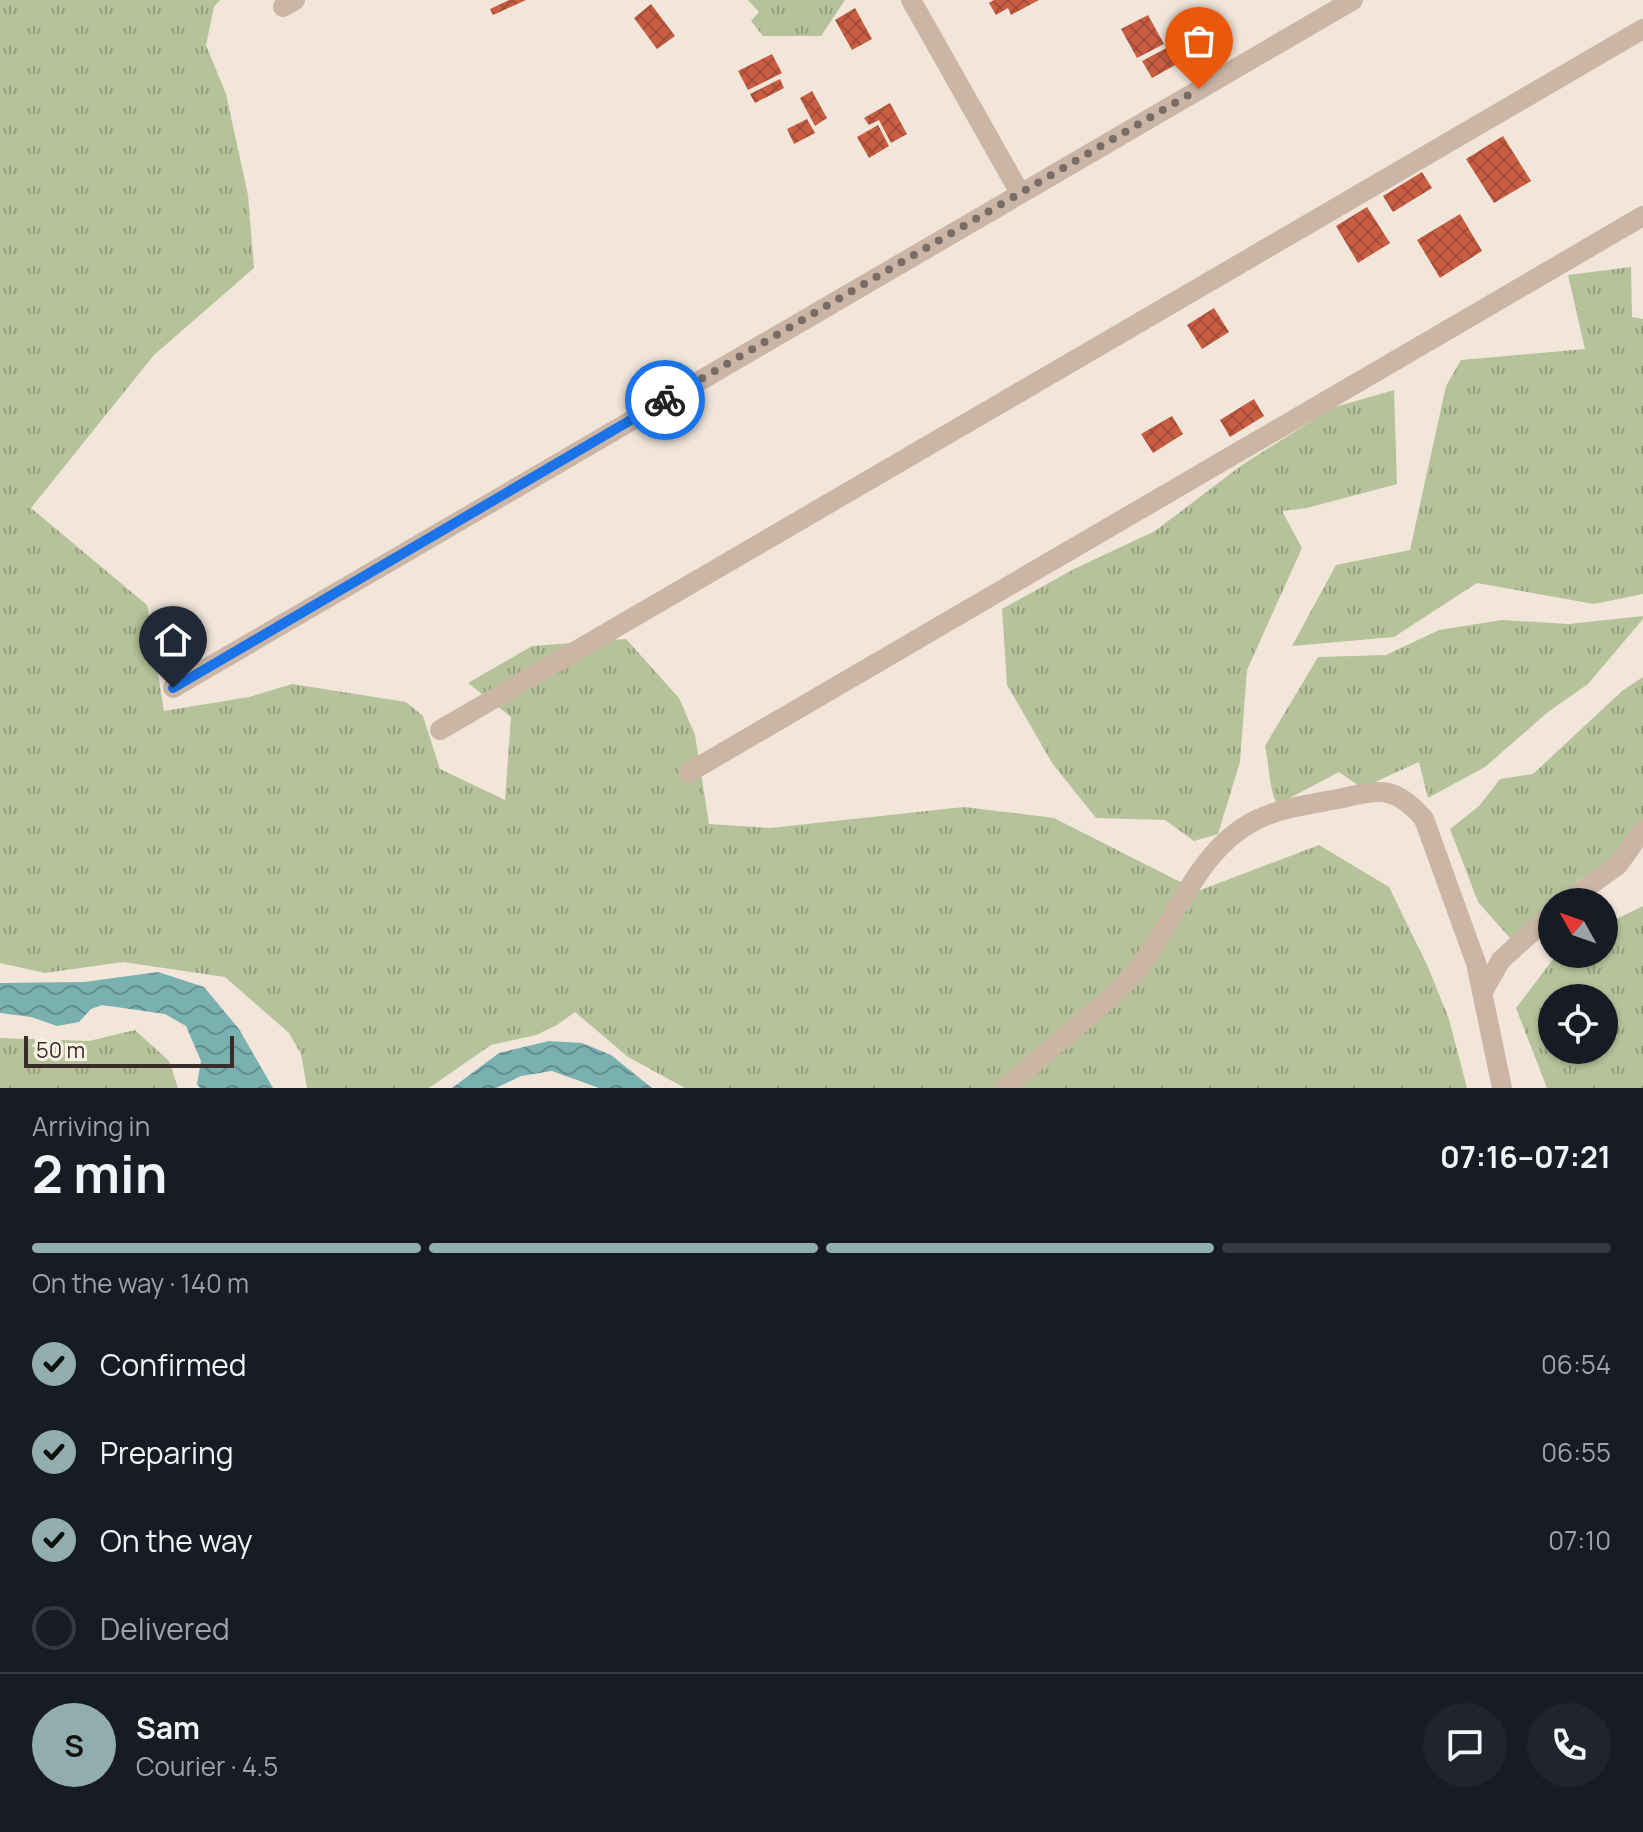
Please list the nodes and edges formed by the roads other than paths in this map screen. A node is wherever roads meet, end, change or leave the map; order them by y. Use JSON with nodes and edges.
{"nodes":[{"id":1,"x":911,"y":0,"type":"edge"},
{"id":2,"x":1353,"y":0,"type":"edge"},
{"id":3,"x":1643,"y":29,"type":"edge"},
{"id":4,"x":1020,"y":193,"type":"junction"},
{"id":5,"x":1643,"y":216,"type":"edge"},
{"id":6,"x":173,"y":688,"type":"dead end"},
{"id":7,"x":440,"y":730,"type":"dead end"},
{"id":8,"x":688,"y":773,"type":"dead end"},
{"id":9,"x":1643,"y":830,"type":"edge"},
{"id":10,"x":1586,"y":888,"type":"edge"},
{"id":11,"x":1538,"y":927,"type":"edge"},
{"id":12,"x":1482,"y":993,"type":"junction"},
{"id":13,"x":1005,"y":1088,"type":"edge"},
{"id":14,"x":1502,"y":1088,"type":"edge"}],
"edges":[{"from":1,"to":4,"type":"street"},
{"from":2,"to":4,"type":"street"},
{"from":3,"to":7,"type":"street"},
{"from":4,"to":6,"type":"street"},
{"from":5,"to":8,"type":"street"},
{"from":9,"to":10,"type":"street"},
{"from":11,"to":12,"type":"street"},
{"from":12,"to":13,"type":"street"},
{"from":12,"to":14,"type":"street"}]}
